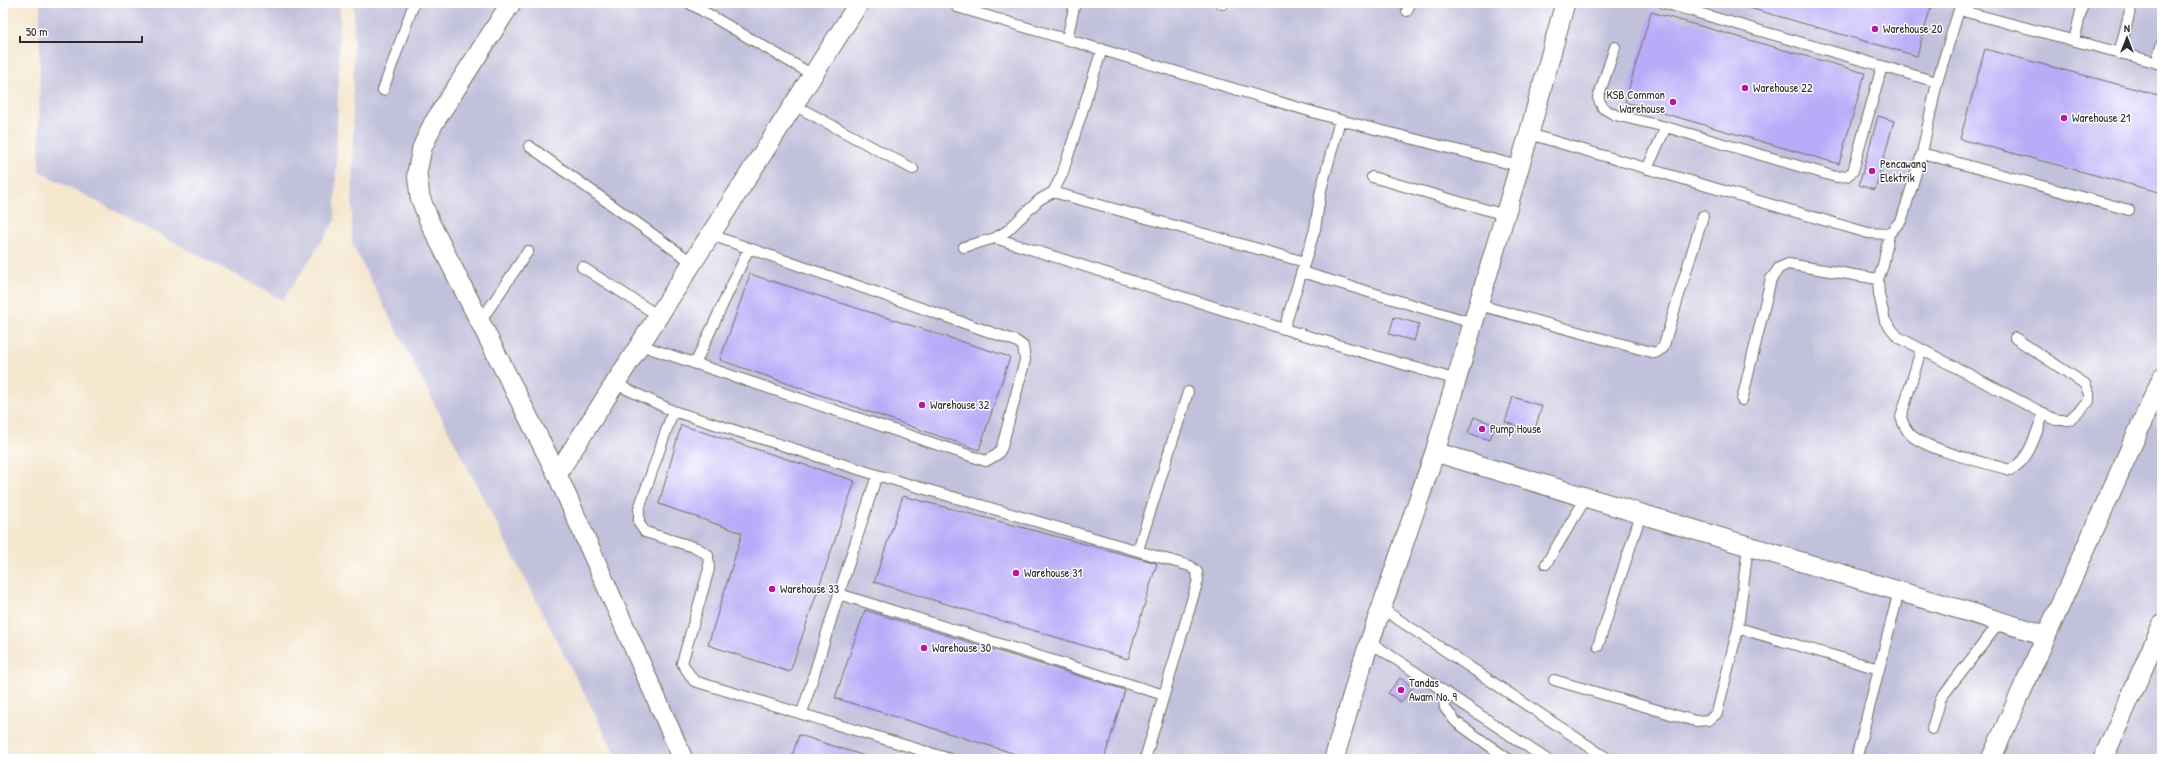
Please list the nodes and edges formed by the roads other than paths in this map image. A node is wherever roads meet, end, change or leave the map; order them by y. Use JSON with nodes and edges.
{"nodes":[{"id":1,"x":414,"y":3,"type":"edge"},
{"id":2,"x":511,"y":3,"type":"edge"},
{"id":3,"x":689,"y":3,"type":"edge"},
{"id":4,"x":859,"y":3,"type":"edge"},
{"id":5,"x":1075,"y":3,"type":"edge"},
{"id":6,"x":1564,"y":3,"type":"edge"},
{"id":7,"x":1664,"y":3,"type":"edge"},
{"id":8,"x":2083,"y":3,"type":"edge"},
{"id":9,"x":2132,"y":3,"type":"edge"},
{"id":10,"x":1960,"y":6,"type":"edge"},
{"id":11,"x":957,"y":7,"type":"dead end"},
{"id":12,"x":1067,"y":39,"type":"junction"},
{"id":13,"x":2074,"y":41,"type":"junction"},
{"id":14,"x":2162,"y":43,"type":"edge"},
{"id":15,"x":1615,"y":47,"type":"dead end"},
{"id":16,"x":1102,"y":49,"type":"junction"},
{"id":17,"x":2119,"y":54,"type":"junction"},
{"id":18,"x":2159,"y":64,"type":"edge"},
{"id":19,"x":1882,"y":66,"type":"junction"},
{"id":20,"x":813,"y":75,"type":"junction"},
{"id":21,"x":1937,"y":82,"type":"junction"},
{"id":22,"x":384,"y":90,"type":"dead end"},
{"id":23,"x":794,"y":106,"type":"junction"},
{"id":24,"x":1340,"y":120,"type":"junction"},
{"id":25,"x":1666,"y":127,"type":"junction"},
{"id":26,"x":1529,"y":134,"type":"junction"},
{"id":27,"x":529,"y":146,"type":"dead end"},
{"id":28,"x":1922,"y":153,"type":"junction"},
{"id":29,"x":1519,"y":166,"type":"junction"},
{"id":30,"x":913,"y":169,"type":"dead end"},
{"id":31,"x":1647,"y":169,"type":"junction"},
{"id":32,"x":1372,"y":178,"type":"dead end"},
{"id":33,"x":1053,"y":192,"type":"junction"},
{"id":34,"x":2129,"y":210,"type":"dead end"},
{"id":35,"x":1505,"y":215,"type":"junction"},
{"id":36,"x":1703,"y":216,"type":"dead end"},
{"id":37,"x":1889,"y":234,"type":"junction"},
{"id":38,"x":711,"y":235,"type":"junction"},
{"id":39,"x":995,"y":238,"type":"junction"},
{"id":40,"x":964,"y":247,"type":"dead end"},
{"id":41,"x":749,"y":248,"type":"junction"},
{"id":42,"x":528,"y":251,"type":"dead end"},
{"id":43,"x":693,"y":263,"type":"junction"},
{"id":44,"x":582,"y":267,"type":"dead end"},
{"id":45,"x":1304,"y":267,"type":"junction"},
{"id":46,"x":1878,"y":279,"type":"junction"},
{"id":47,"x":1476,"y":314,"type":"junction"},
{"id":48,"x":659,"y":316,"type":"junction"},
{"id":49,"x":480,"y":322,"type":"junction"},
{"id":50,"x":1284,"y":329,"type":"junction"},
{"id":51,"x":2015,"y":338,"type":"dead end"},
{"id":52,"x":640,"y":345,"type":"junction"},
{"id":53,"x":1921,"y":350,"type":"junction"},
{"id":54,"x":695,"y":364,"type":"junction"},
{"id":55,"x":2162,"y":378,"type":"edge"},
{"id":56,"x":1457,"y":380,"type":"junction"},
{"id":57,"x":616,"y":384,"type":"junction"},
{"id":58,"x":1188,"y":392,"type":"dead end"},
{"id":59,"x":1742,"y":400,"type":"dead end"},
{"id":60,"x":673,"y":411,"type":"junction"},
{"id":61,"x":2044,"y":413,"type":"junction"},
{"id":62,"x":1435,"y":452,"type":"junction"},
{"id":63,"x":557,"y":474,"type":"junction"},
{"id":64,"x":877,"y":475,"type":"junction"},
{"id":65,"x":1586,"y":498,"type":"junction"},
{"id":66,"x":1641,"y":514,"type":"junction"},
{"id":67,"x":1748,"y":546,"type":"junction"},
{"id":68,"x":1138,"y":550,"type":"junction"},
{"id":69,"x":1546,"y":564,"type":"dead end"},
{"id":70,"x":1899,"y":591,"type":"junction"},
{"id":71,"x":839,"y":594,"type":"junction"},
{"id":72,"x":1382,"y":608,"type":"junction"},
{"id":73,"x":2000,"y":622,"type":"junction"},
{"id":74,"x":2162,"y":625,"type":"edge"},
{"id":75,"x":1738,"y":628,"type":"junction"},
{"id":76,"x":2045,"y":635,"type":"junction"},
{"id":77,"x":1370,"y":642,"type":"junction"},
{"id":78,"x":1598,"y":646,"type":"dead end"},
{"id":79,"x":1879,"y":669,"type":"junction"},
{"id":80,"x":1554,"y":680,"type":"dead end"},
{"id":81,"x":1443,"y":691,"type":"junction"},
{"id":82,"x":1164,"y":695,"type":"junction"},
{"id":83,"x":802,"y":713,"type":"junction"},
{"id":84,"x":1932,"y":729,"type":"dead end"},
{"id":85,"x":1857,"y":755,"type":"dead end"},
{"id":86,"x":683,"y":759,"type":"edge"},
{"id":87,"x":950,"y":759,"type":"edge"},
{"id":88,"x":1145,"y":759,"type":"edge"},
{"id":89,"x":1334,"y":759,"type":"edge"},
{"id":90,"x":1508,"y":759,"type":"edge"},
{"id":91,"x":1546,"y":759,"type":"edge"},
{"id":92,"x":1608,"y":759,"type":"edge"},
{"id":93,"x":1990,"y":759,"type":"edge"},
{"id":94,"x":2103,"y":759,"type":"edge"}],
"edges":[{"from":1,"to":22,"type":"lane"},
{"from":2,"to":49,"type":"street"},
{"from":3,"to":20,"type":"lane"},
{"from":4,"to":20,"type":"street"},
{"from":5,"to":12,"type":"lane"},
{"from":6,"to":26,"type":"street"},
{"from":7,"to":19,"type":"lane"},
{"from":8,"to":13,"type":"lane"},
{"from":9,"to":17,"type":"lane"},
{"from":10,"to":13,"type":"lane"},
{"from":10,"to":21,"type":"lane"},
{"from":11,"to":12,"type":"lane"},
{"from":12,"to":16,"type":"lane"},
{"from":13,"to":17,"type":"lane"},
{"from":14,"to":18,"type":"lane"},
{"from":15,"to":25,"type":"lane"},
{"from":16,"to":24,"type":"lane"},
{"from":16,"to":33,"type":"lane"},
{"from":17,"to":18,"type":"lane"},
{"from":19,"to":21,"type":"lane"},
{"from":19,"to":25,"type":"lane"},
{"from":20,"to":23,"type":"street"},
{"from":21,"to":28,"type":"lane"},
{"from":23,"to":30,"type":"lane"},
{"from":23,"to":38,"type":"street"},
{"from":24,"to":29,"type":"lane"},
{"from":24,"to":45,"type":"lane"},
{"from":25,"to":31,"type":"lane"},
{"from":26,"to":29,"type":"street"},
{"from":26,"to":31,"type":"lane"},
{"from":27,"to":43,"type":"lane"},
{"from":28,"to":34,"type":"lane"},
{"from":28,"to":37,"type":"lane"},
{"from":29,"to":35,"type":"street"},
{"from":31,"to":37,"type":"lane"},
{"from":32,"to":35,"type":"lane"},
{"from":33,"to":39,"type":"lane"},
{"from":33,"to":45,"type":"lane"},
{"from":35,"to":47,"type":"street"},
{"from":36,"to":47,"type":"lane"},
{"from":37,"to":46,"type":"lane"},
{"from":38,"to":41,"type":"lane"},
{"from":38,"to":43,"type":"street"},
{"from":39,"to":40,"type":"lane"},
{"from":39,"to":50,"type":"lane"},
{"from":41,"to":54,"type":"lane"},
{"from":41,"to":54,"type":"lane"},
{"from":42,"to":49,"type":"lane"},
{"from":43,"to":48,"type":"street"},
{"from":44,"to":48,"type":"lane"},
{"from":45,"to":47,"type":"lane"},
{"from":45,"to":50,"type":"lane"},
{"from":46,"to":53,"type":"lane"},
{"from":46,"to":59,"type":"lane"},
{"from":47,"to":56,"type":"street"},
{"from":48,"to":52,"type":"street"},
{"from":49,"to":63,"type":"street"},
{"from":50,"to":56,"type":"lane"},
{"from":51,"to":61,"type":"lane"},
{"from":52,"to":54,"type":"lane"},
{"from":52,"to":57,"type":"street"},
{"from":53,"to":61,"type":"lane"},
{"from":53,"to":61,"type":"lane"},
{"from":55,"to":76,"type":"street"},
{"from":56,"to":62,"type":"street"},
{"from":57,"to":60,"type":"lane"},
{"from":57,"to":63,"type":"street"},
{"from":58,"to":68,"type":"lane"},
{"from":60,"to":64,"type":"lane"},
{"from":60,"to":83,"type":"lane"},
{"from":62,"to":65,"type":"street"},
{"from":62,"to":72,"type":"street"},
{"from":63,"to":86,"type":"street"},
{"from":64,"to":68,"type":"lane"},
{"from":64,"to":71,"type":"lane"},
{"from":65,"to":66,"type":"street"},
{"from":65,"to":69,"type":"lane"},
{"from":66,"to":67,"type":"street"},
{"from":66,"to":78,"type":"lane"},
{"from":67,"to":70,"type":"street"},
{"from":67,"to":75,"type":"lane"},
{"from":68,"to":82,"type":"lane"},
{"from":70,"to":73,"type":"street"},
{"from":70,"to":79,"type":"lane"},
{"from":71,"to":82,"type":"lane"},
{"from":71,"to":83,"type":"lane"},
{"from":72,"to":77,"type":"street"},
{"from":72,"to":92,"type":"lane"},
{"from":73,"to":76,"type":"street"},
{"from":73,"to":84,"type":"lane"},
{"from":74,"to":94,"type":"street"},
{"from":75,"to":79,"type":"lane"},
{"from":75,"to":80,"type":"lane"},
{"from":76,"to":93,"type":"street"},
{"from":77,"to":81,"type":"lane"},
{"from":77,"to":89,"type":"street"},
{"from":79,"to":85,"type":"lane"},
{"from":81,"to":90,"type":"lane"},
{"from":81,"to":91,"type":"lane"},
{"from":82,"to":88,"type":"lane"},
{"from":83,"to":87,"type":"lane"}]}
